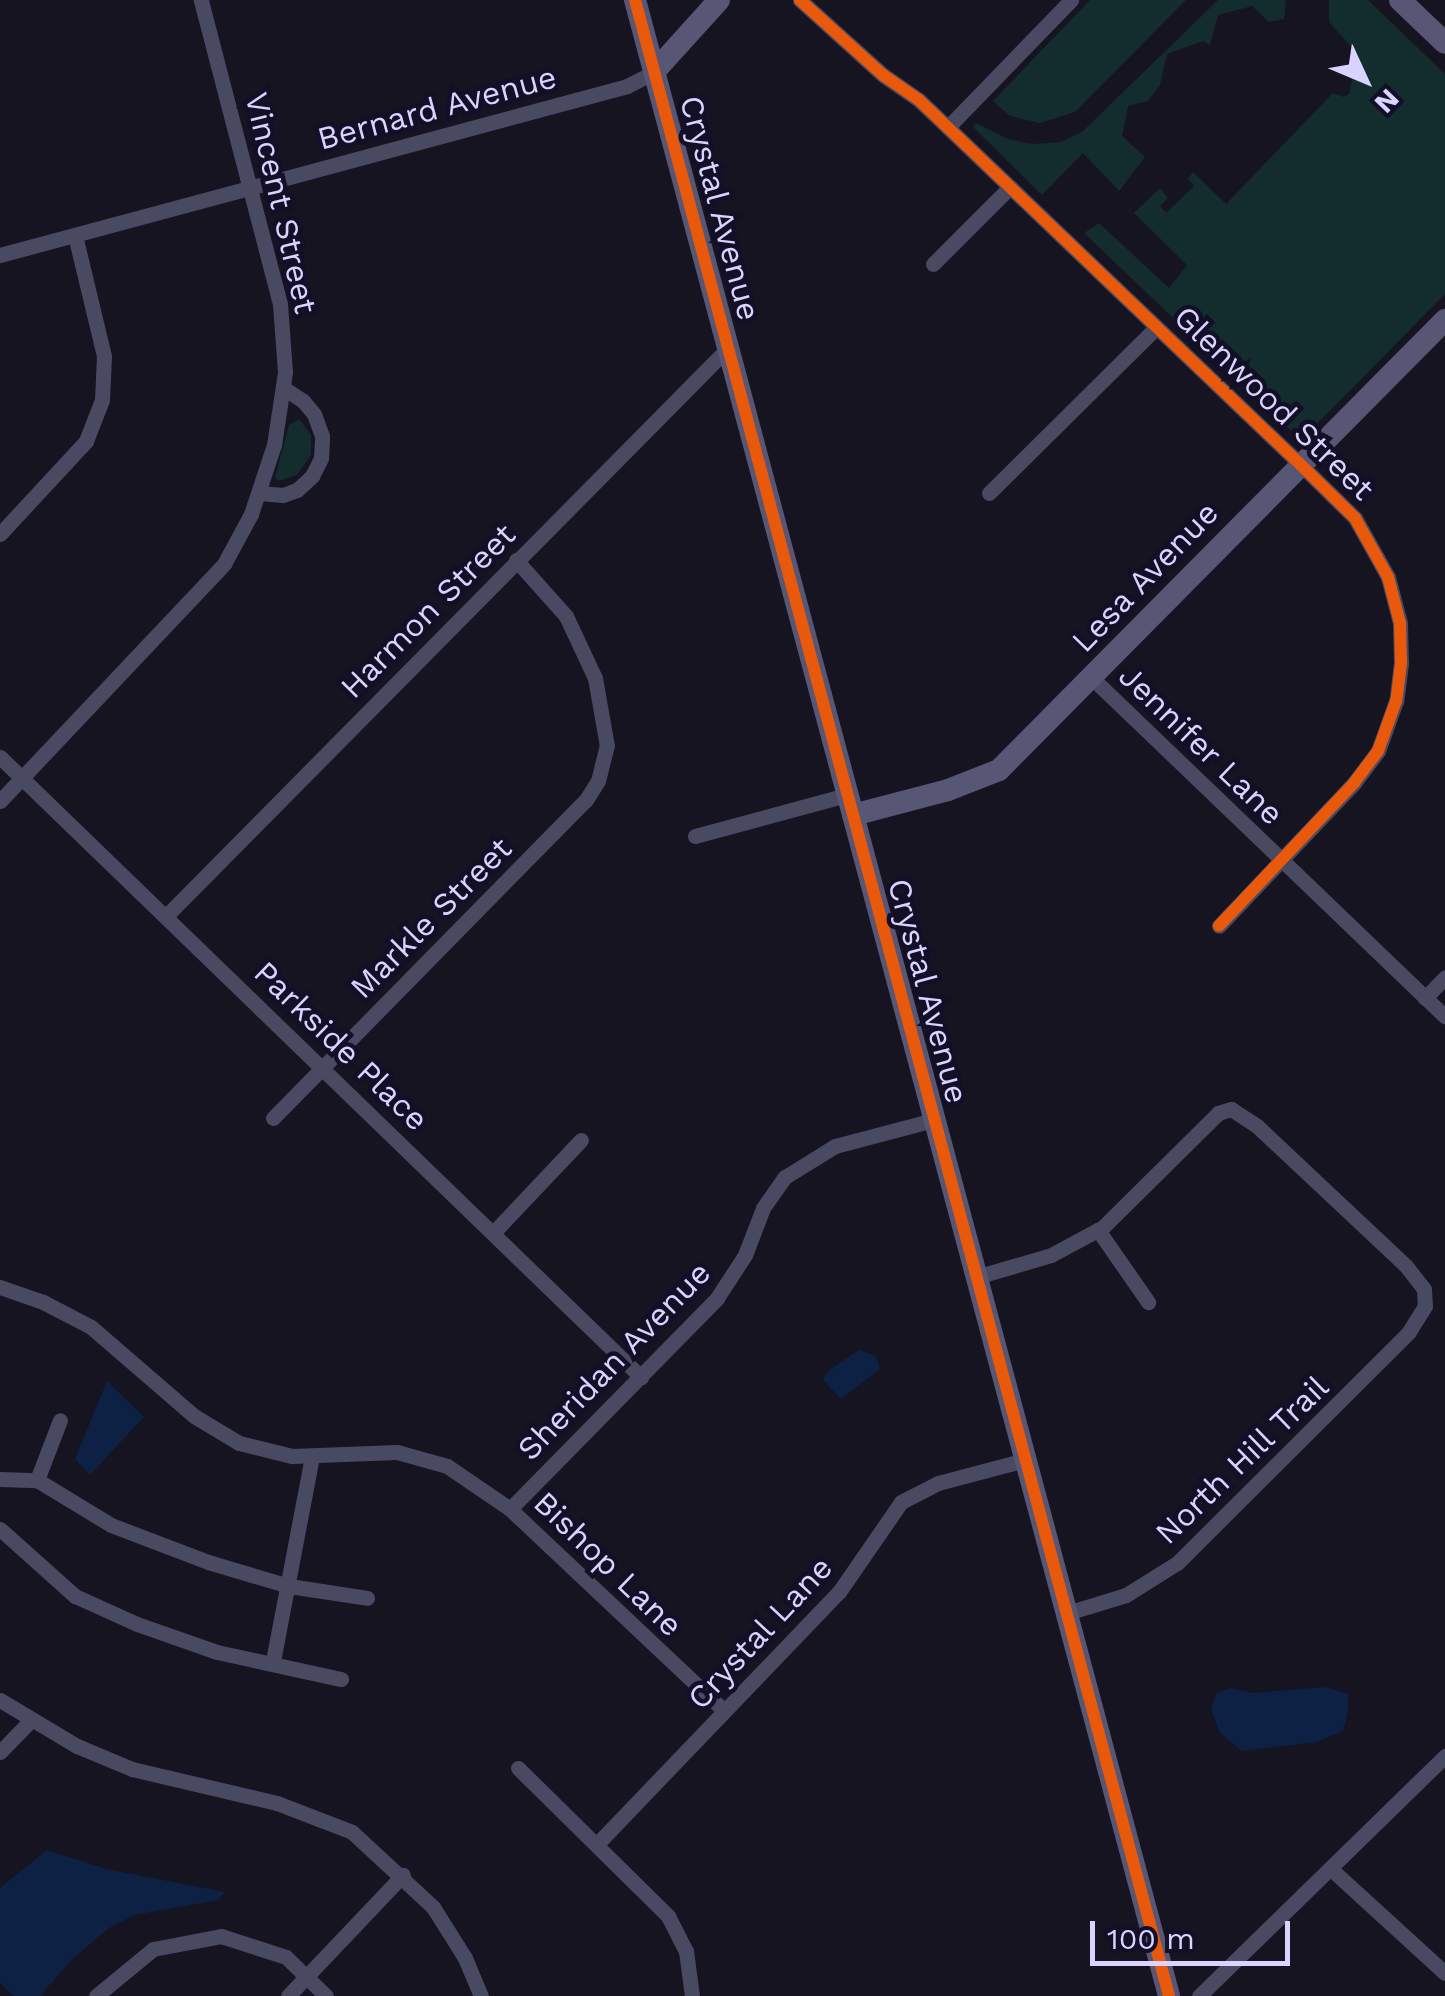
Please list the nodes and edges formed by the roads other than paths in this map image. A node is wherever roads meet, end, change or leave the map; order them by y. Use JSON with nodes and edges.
{"nodes":[{"id":1,"x":201,"y":0,"type":"edge"},
{"id":2,"x":635,"y":0,"type":"edge"},
{"id":3,"x":720,"y":0,"type":"edge"},
{"id":4,"x":800,"y":0,"type":"edge"},
{"id":5,"x":1071,"y":0,"type":"edge"},
{"id":6,"x":1400,"y":0,"type":"edge"},
{"id":7,"x":1445,"y":43,"type":"edge"},
{"id":8,"x":654,"y":72,"type":"junction"},
{"id":9,"x":948,"y":127,"type":"junction"},
{"id":10,"x":252,"y":186,"type":"junction"},
{"id":11,"x":1010,"y":187,"type":"junction"},
{"id":12,"x":75,"y":236,"type":"junction"},
{"id":13,"x":0,"y":256,"type":"edge"},
{"id":14,"x":933,"y":264,"type":"dead end"},
{"id":15,"x":1444,"y":324,"type":"edge"},
{"id":16,"x":1156,"y":328,"type":"junction"},
{"id":17,"x":729,"y":347,"type":"junction"},
{"id":18,"x":284,"y":388,"type":"junction"},
{"id":19,"x":1301,"y":465,"type":"junction"},
{"id":20,"x":259,"y":493,"type":"junction"},
{"id":21,"x":989,"y":493,"type":"dead end"},
{"id":22,"x":0,"y":534,"type":"edge"},
{"id":23,"x":516,"y":560,"type":"junction"},
{"id":24,"x":1092,"y":678,"type":"junction"},
{"id":25,"x":0,"y":758,"type":"edge"},
{"id":26,"x":22,"y":778,"type":"junction"},
{"id":27,"x":0,"y":801,"type":"edge"},
{"id":28,"x":850,"y":805,"type":"junction"},
{"id":29,"x":695,"y":836,"type":"dead end"},
{"id":30,"x":1280,"y":859,"type":"junction"},
{"id":31,"x":168,"y":915,"type":"junction"},
{"id":32,"x":1219,"y":926,"type":"dead end"},
{"id":33,"x":1445,"y":977,"type":"edge"},
{"id":34,"x":1425,"y":998,"type":"junction"},
{"id":35,"x":1445,"y":1017,"type":"edge"},
{"id":36,"x":323,"y":1068,"type":"junction"},
{"id":37,"x":273,"y":1118,"type":"dead end"},
{"id":38,"x":934,"y":1120,"type":"junction"},
{"id":39,"x":581,"y":1140,"type":"dead end"},
{"id":40,"x":1098,"y":1230,"type":"junction"},
{"id":41,"x":493,"y":1233,"type":"junction"},
{"id":42,"x":976,"y":1278,"type":"junction"},
{"id":43,"x":0,"y":1288,"type":"edge"},
{"id":44,"x":1148,"y":1302,"type":"dead end"},
{"id":45,"x":642,"y":1377,"type":"junction"},
{"id":46,"x":60,"y":1420,"type":"dead end"},
{"id":47,"x":312,"y":1456,"type":"junction"},
{"id":48,"x":1025,"y":1460,"type":"junction"},
{"id":49,"x":0,"y":1479,"type":"edge"},
{"id":50,"x":37,"y":1480,"type":"junction"},
{"id":51,"x":510,"y":1509,"type":"junction"},
{"id":52,"x":0,"y":1529,"type":"edge"},
{"id":53,"x":289,"y":1586,"type":"junction"},
{"id":54,"x":367,"y":1598,"type":"dead end"},
{"id":55,"x":1067,"y":1613,"type":"junction"},
{"id":56,"x":274,"y":1661,"type":"junction"},
{"id":57,"x":342,"y":1678,"type":"dead end"},
{"id":58,"x":0,"y":1700,"type":"edge"},
{"id":59,"x":724,"y":1710,"type":"junction"},
{"id":60,"x":30,"y":1720,"type":"junction"},
{"id":61,"x":0,"y":1752,"type":"edge"},
{"id":62,"x":1441,"y":1767,"type":"edge"},
{"id":63,"x":518,"y":1768,"type":"dead end"},
{"id":64,"x":597,"y":1844,"type":"junction"},
{"id":65,"x":1331,"y":1869,"type":"junction"},
{"id":66,"x":403,"y":1876,"type":"junction"},
{"id":67,"x":1445,"y":1974,"type":"edge"},
{"id":68,"x":308,"y":1975,"type":"junction"},
{"id":69,"x":96,"y":1996,"type":"edge"},
{"id":70,"x":288,"y":1996,"type":"edge"},
{"id":71,"x":326,"y":1996,"type":"edge"},
{"id":72,"x":481,"y":1996,"type":"edge"},
{"id":73,"x":692,"y":1996,"type":"edge"},
{"id":74,"x":1170,"y":1996,"type":"edge"},
{"id":75,"x":1199,"y":1996,"type":"edge"}],
"edges":[{"from":1,"to":10,"type":"street","name":"Vincent Street"},
{"from":2,"to":8,"type":"street","name":"Crystal Avenue"},
{"from":3,"to":8,"type":"street"},
{"from":4,"to":9,"type":"street","name":"Glenwood Street"},
{"from":5,"to":9,"type":"street"},
{"from":6,"to":7,"type":"street"},
{"from":8,"to":10,"type":"street","name":"Bernard Avenue"},
{"from":8,"to":17,"type":"street","name":"Crystal Avenue"},
{"from":9,"to":11,"type":"street","name":"Glenwood Street"},
{"from":10,"to":12,"type":"street","name":"Bernard Avenue"},
{"from":10,"to":18,"type":"street","name":"Vincent Street"},
{"from":11,"to":14,"type":"street"},
{"from":11,"to":16,"type":"street","name":"Glenwood Street"},
{"from":12,"to":13,"type":"street","name":"Bernard Avenue"},
{"from":12,"to":22,"type":"street"},
{"from":15,"to":19,"type":"street","name":"Lesa Avenue"},
{"from":16,"to":19,"type":"street","name":"Glenwood Street"},
{"from":16,"to":21,"type":"street"},
{"from":17,"to":23,"type":"street","name":"Harmon Street"},
{"from":17,"to":28,"type":"street","name":"Crystal Avenue"},
{"from":18,"to":20,"type":"street","name":"Vincent Street"},
{"from":18,"to":20,"type":"street"},
{"from":19,"to":24,"type":"street","name":"Lesa Avenue"},
{"from":19,"to":30,"type":"street","name":"Glenwood Street"},
{"from":20,"to":26,"type":"street","name":"Vincent Street"},
{"from":23,"to":31,"type":"street","name":"Harmon Street"},
{"from":23,"to":36,"type":"street","name":"Markle Street"},
{"from":24,"to":28,"type":"street","name":"Lesa Avenue"},
{"from":24,"to":30,"type":"street","name":"Jennifer Lane"},
{"from":25,"to":26,"type":"street","name":"Parkside Place"},
{"from":26,"to":27,"type":"street","name":"Vincent Street"},
{"from":26,"to":31,"type":"street","name":"Parkside Place"},
{"from":28,"to":29,"type":"street"},
{"from":28,"to":38,"type":"street","name":"Crystal Avenue"},
{"from":30,"to":32,"type":"street","name":"Glenwood Street"},
{"from":30,"to":34,"type":"street","name":"Jennifer Lane"},
{"from":31,"to":36,"type":"street","name":"Parkside Place"},
{"from":33,"to":34,"type":"street"},
{"from":34,"to":35,"type":"street","name":"Jennifer Lane"},
{"from":36,"to":37,"type":"street","name":"Markle Street"},
{"from":36,"to":41,"type":"street","name":"Parkside Place"},
{"from":38,"to":42,"type":"street","name":"Crystal Avenue"},
{"from":38,"to":45,"type":"street","name":"Sheridan Avenue"},
{"from":39,"to":41,"type":"street"},
{"from":40,"to":42,"type":"street"},
{"from":40,"to":44,"type":"street"},
{"from":40,"to":55,"type":"street","name":"North Hill Trail"},
{"from":41,"to":45,"type":"street","name":"Parkside Place"},
{"from":42,"to":48,"type":"street","name":"Crystal Avenue"},
{"from":43,"to":47,"type":"street","name":"Bishop Lane"},
{"from":45,"to":51,"type":"street","name":"Sheridan Avenue"},
{"from":46,"to":50,"type":"street"},
{"from":47,"to":51,"type":"street","name":"Bishop Lane"},
{"from":47,"to":53,"type":"street"},
{"from":48,"to":55,"type":"street","name":"Crystal Avenue"},
{"from":48,"to":59,"type":"street","name":"Crystal Lane"},
{"from":49,"to":50,"type":"street"},
{"from":50,"to":53,"type":"street"},
{"from":51,"to":59,"type":"street","name":"Bishop Lane"},
{"from":52,"to":56,"type":"street"},
{"from":53,"to":54,"type":"street"},
{"from":53,"to":56,"type":"street"},
{"from":55,"to":74,"type":"street","name":"Crystal Avenue"},
{"from":56,"to":57,"type":"street"},
{"from":58,"to":60,"type":"street"},
{"from":59,"to":64,"type":"street","name":"Crystal Lane"},
{"from":60,"to":61,"type":"street"},
{"from":60,"to":66,"type":"street"},
{"from":62,"to":65,"type":"street"},
{"from":63,"to":64,"type":"street"},
{"from":64,"to":73,"type":"street"},
{"from":65,"to":67,"type":"street"},
{"from":65,"to":75,"type":"street"},
{"from":66,"to":68,"type":"street"},
{"from":66,"to":72,"type":"street"},
{"from":68,"to":69,"type":"street"},
{"from":68,"to":70,"type":"street"},
{"from":68,"to":71,"type":"street"}]}
